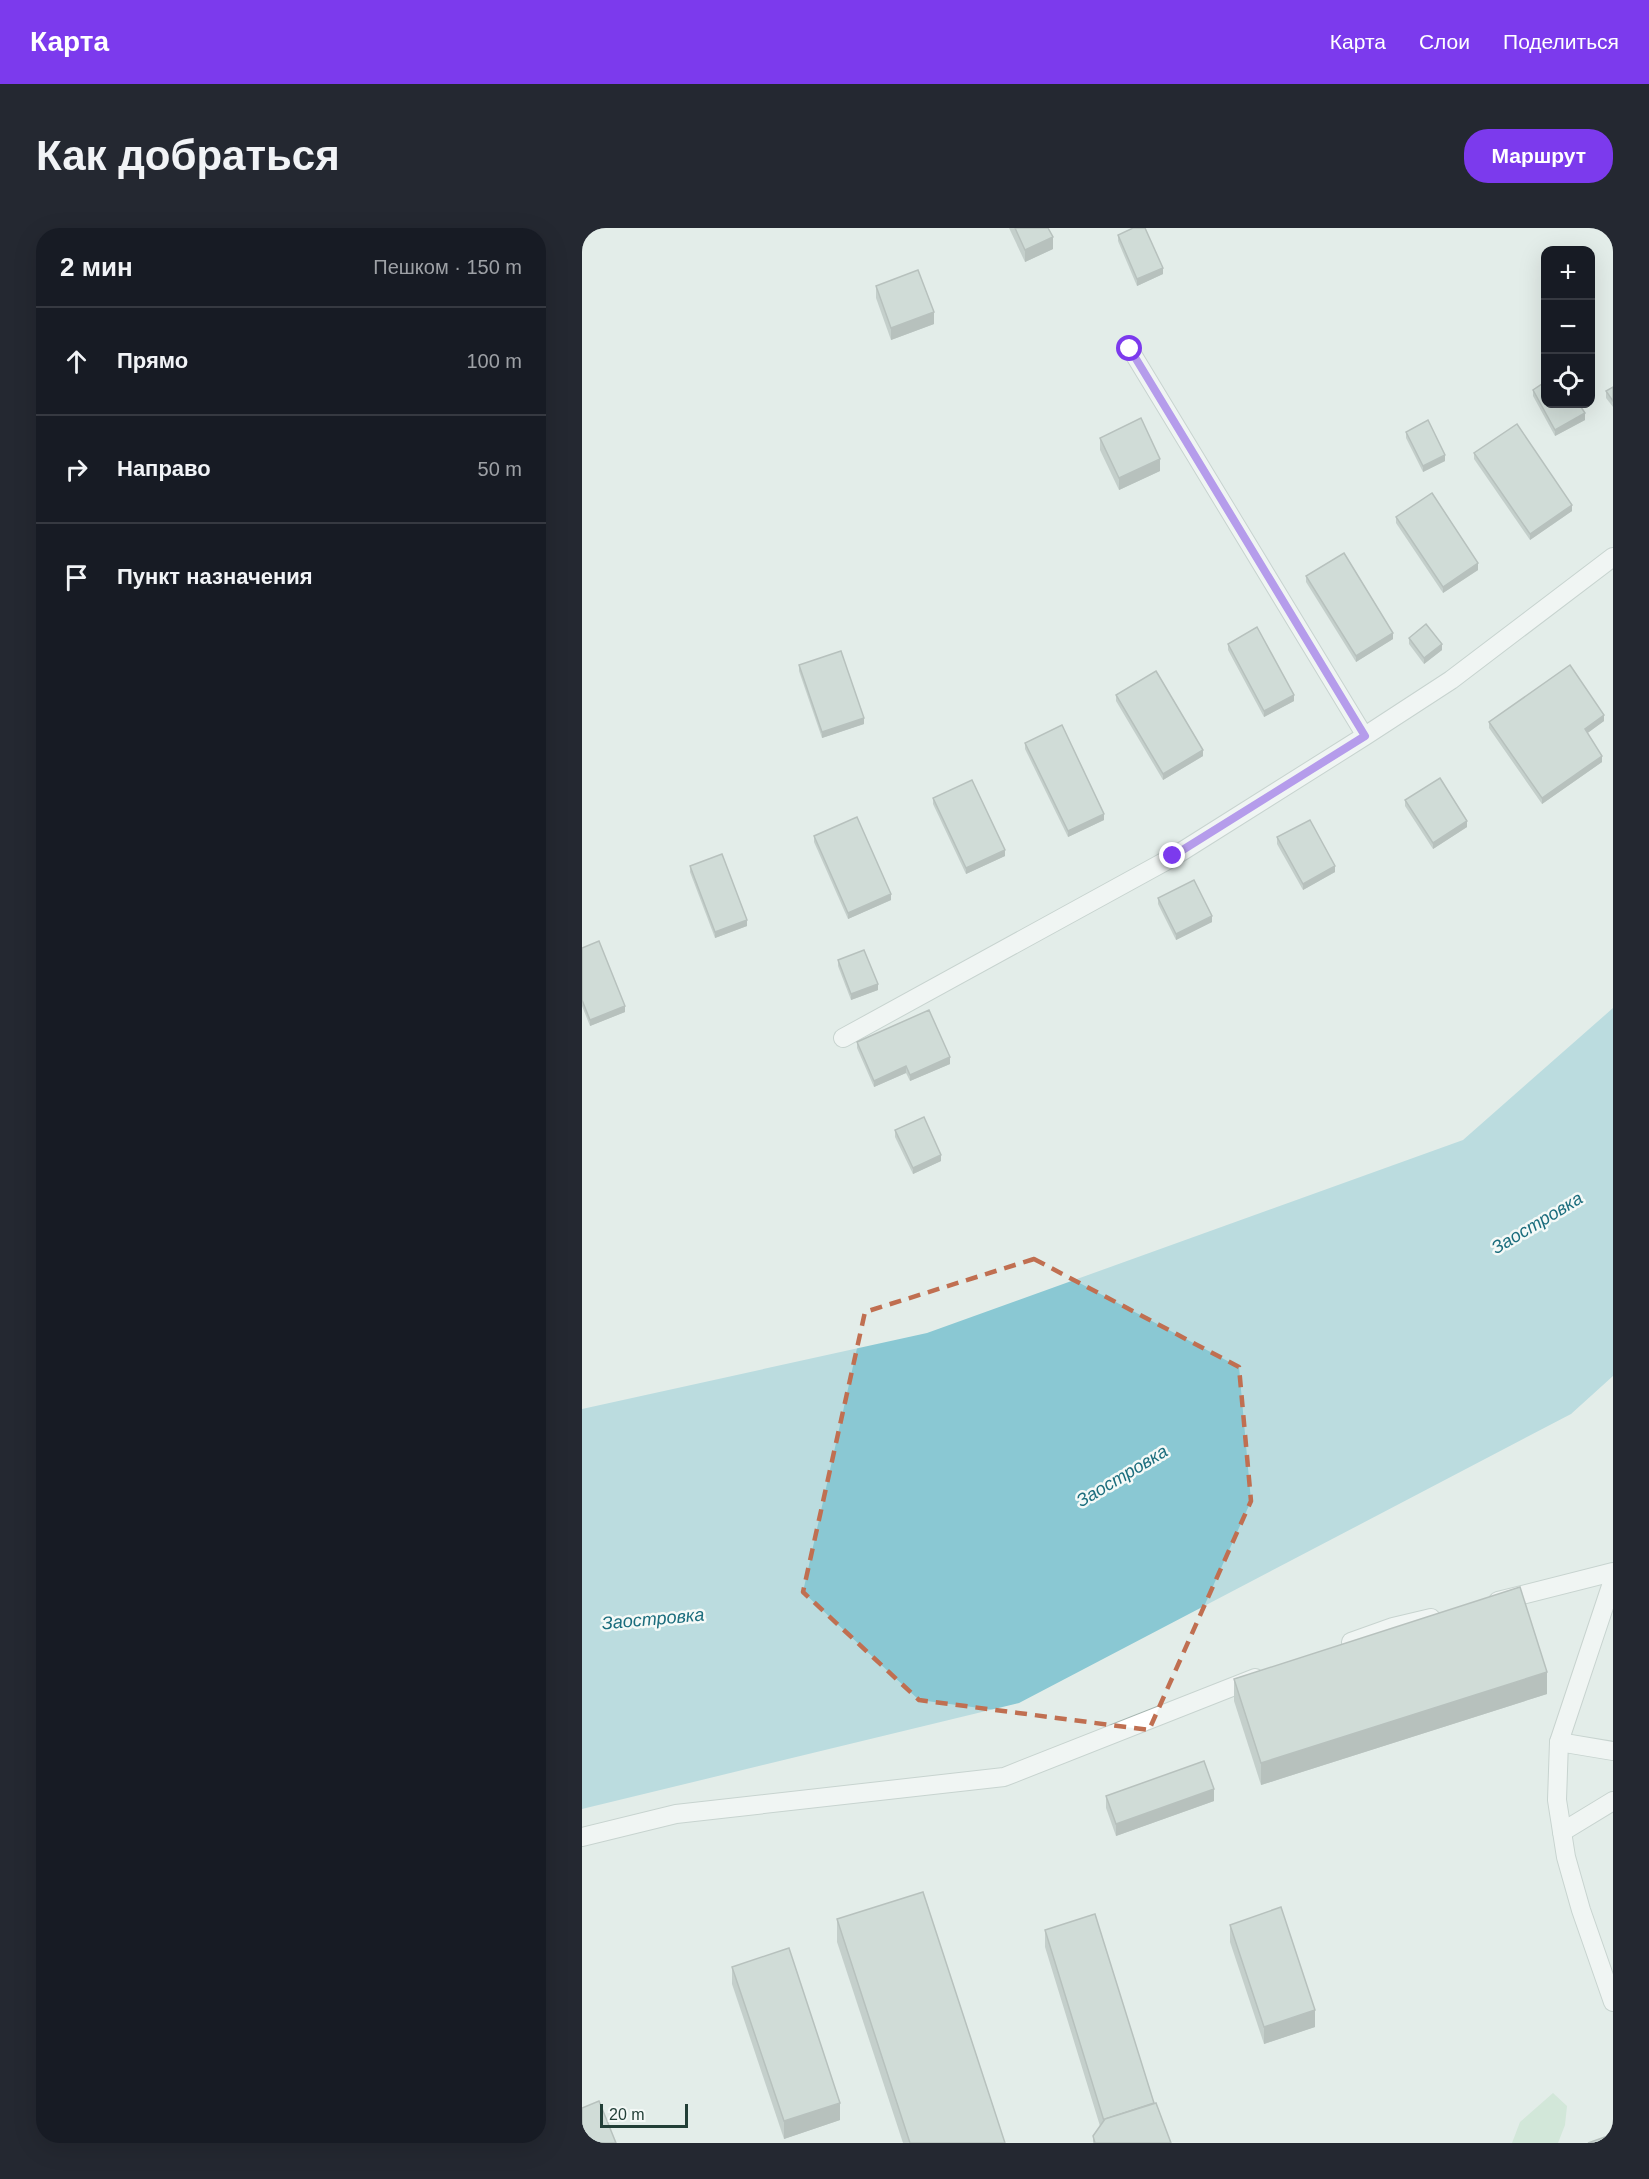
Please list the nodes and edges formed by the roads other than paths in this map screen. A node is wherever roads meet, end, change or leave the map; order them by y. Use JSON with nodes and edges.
{"nodes":[{"id":1,"x":1130,"y":349,"type":"dead end"},
{"id":2,"x":1613,"y":557,"type":"edge"},
{"id":3,"x":1365,"y":736,"type":"junction"},
{"id":4,"x":843,"y":1038,"type":"dead end"},
{"id":5,"x":1613,"y":1572,"type":"edge"},
{"id":6,"x":1613,"y":1580,"type":"edge"},
{"id":7,"x":1486,"y":1604,"type":"edge"},
{"id":8,"x":1451,"y":1612,"type":"edge"},
{"id":9,"x":1338,"y":1647,"type":"edge"},
{"id":10,"x":1272,"y":1672,"type":"edge"},
{"id":11,"x":1559,"y":1742,"type":"junction"},
{"id":12,"x":1613,"y":1751,"type":"edge"},
{"id":13,"x":1613,"y":1801,"type":"edge"},
{"id":14,"x":1562,"y":1832,"type":"junction"},
{"id":15,"x":582,"y":1837,"type":"edge"},
{"id":16,"x":1613,"y":2002,"type":"edge"}],
"edges":[{"from":1,"to":3,"type":"lane"},
{"from":2,"to":3,"type":"street"},
{"from":3,"to":4,"type":"street"},
{"from":5,"to":7,"type":"street"},
{"from":6,"to":11,"type":"street"},
{"from":8,"to":9,"type":"street"},
{"from":10,"to":15,"type":"street"},
{"from":11,"to":12,"type":"street"},
{"from":11,"to":14,"type":"street"},
{"from":13,"to":14,"type":"street"},
{"from":14,"to":16,"type":"street"}]}
